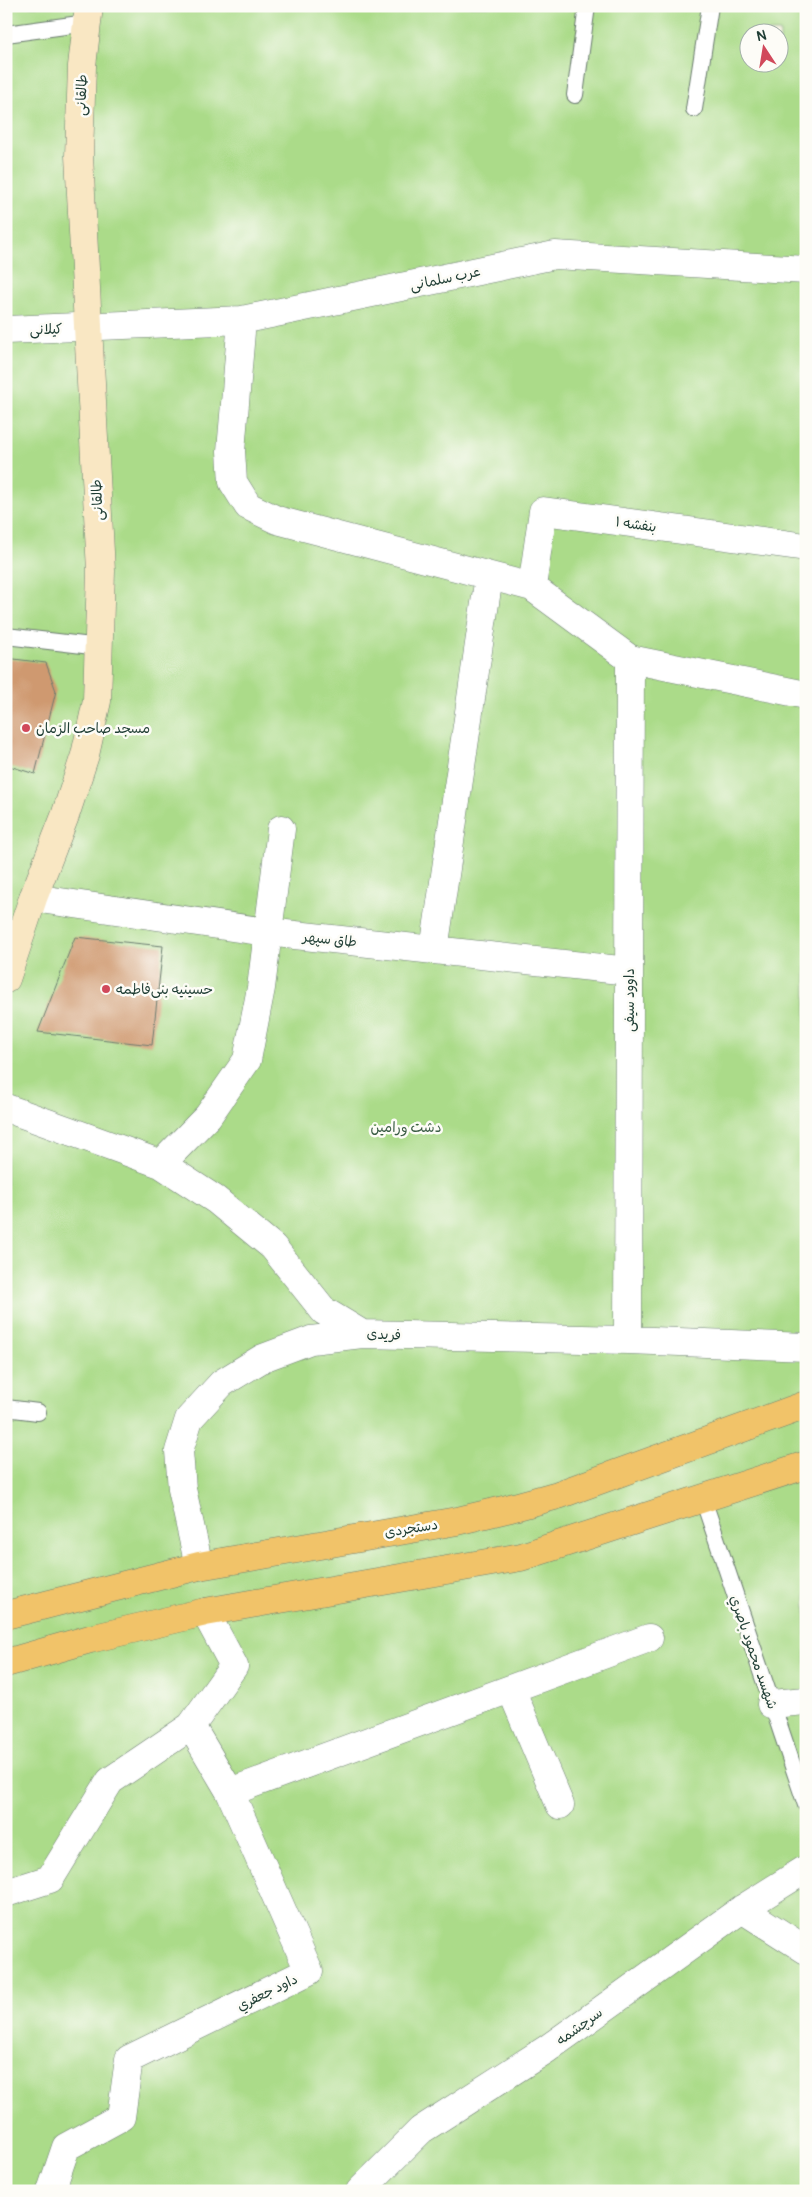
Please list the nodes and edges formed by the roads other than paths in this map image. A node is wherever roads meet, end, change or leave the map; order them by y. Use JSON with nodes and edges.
{"nodes":[{"id":1,"x":587,"y":6,"type":"edge"},
{"id":2,"x":710,"y":6,"type":"edge"},
{"id":3,"x":88,"y":15,"type":"edge"},
{"id":4,"x":6,"y":34,"type":"edge"},
{"id":5,"x":575,"y":95,"type":"dead end"},
{"id":6,"x":694,"y":109,"type":"dead end"},
{"id":7,"x":806,"y":270,"type":"edge"},
{"id":8,"x":242,"y":320,"type":"junction"},
{"id":9,"x":86,"y":328,"type":"junction"},
{"id":10,"x":6,"y":330,"type":"edge"},
{"id":11,"x":806,"y":547,"type":"edge"},
{"id":12,"x":489,"y":576,"type":"junction"},
{"id":13,"x":532,"y":587,"type":"junction"},
{"id":14,"x":6,"y":636,"type":"edge"},
{"id":15,"x":100,"y":647,"type":"junction"},
{"id":16,"x":630,"y":659,"type":"junction"},
{"id":17,"x":806,"y":695,"type":"edge"},
{"id":18,"x":281,"y":829,"type":"dead end"},
{"id":19,"x":33,"y":898,"type":"junction"},
{"id":20,"x":266,"y":932,"type":"junction"},
{"id":21,"x":434,"y":950,"type":"junction"},
{"id":22,"x":629,"y":971,"type":"junction"},
{"id":23,"x":6,"y":979,"type":"edge"},
{"id":24,"x":6,"y":1108,"type":"edge"},
{"id":25,"x":161,"y":1164,"type":"junction"},
{"id":26,"x":362,"y":1334,"type":"junction"},
{"id":27,"x":628,"y":1340,"type":"junction"},
{"id":28,"x":806,"y":1348,"type":"edge"},
{"id":29,"x":806,"y":1405,"type":"edge"},
{"id":30,"x":6,"y":1408,"type":"edge"},
{"id":31,"x":38,"y":1412,"type":"dead end"},
{"id":32,"x":806,"y":1465,"type":"edge"},
{"id":33,"x":703,"y":1499,"type":"junction"},
{"id":34,"x":199,"y":1566,"type":"junction"},
{"id":35,"x":205,"y":1612,"type":"junction"},
{"id":36,"x":6,"y":1615,"type":"edge"},
{"id":37,"x":649,"y":1638,"type":"dead end"},
{"id":38,"x":6,"y":1663,"type":"edge"},
{"id":39,"x":511,"y":1689,"type":"junction"},
{"id":40,"x":806,"y":1701,"type":"edge"},
{"id":41,"x":772,"y":1704,"type":"junction"},
{"id":42,"x":191,"y":1726,"type":"junction"},
{"id":43,"x":230,"y":1792,"type":"junction"},
{"id":44,"x":560,"y":1804,"type":"dead end"},
{"id":45,"x":806,"y":1805,"type":"edge"},
{"id":46,"x":806,"y":1869,"type":"edge"},
{"id":47,"x":6,"y":1893,"type":"edge"},
{"id":48,"x":742,"y":1909,"type":"junction"},
{"id":49,"x":806,"y":1950,"type":"edge"},
{"id":50,"x":51,"y":2191,"type":"edge"},
{"id":51,"x":360,"y":2191,"type":"edge"}],
"edges":[{"from":1,"to":5,"type":"lane"},
{"from":2,"to":6,"type":"lane"},
{"from":3,"to":4,"type":"lane"},
{"from":3,"to":9,"type":"main road","name":"طالقانی"},
{"from":7,"to":8,"type":"street","name":"عرب سلمانی"},
{"from":8,"to":9,"type":"street","name":"عرب سلمانی"},
{"from":8,"to":12,"type":"street"},
{"from":9,"to":10,"type":"street","name":"کیلانی"},
{"from":9,"to":15,"type":"main road","name":"طالقانی"},
{"from":11,"to":13,"type":"street","name":"بنفشه ۱"},
{"from":12,"to":13,"type":"street"},
{"from":12,"to":21,"type":"street"},
{"from":13,"to":16,"type":"street"},
{"from":14,"to":15,"type":"lane"},
{"from":15,"to":19,"type":"main road","name":"طالقانی"},
{"from":16,"to":17,"type":"street"},
{"from":16,"to":22,"type":"street","name":"داوود سیفی"},
{"from":18,"to":20,"type":"street"},
{"from":19,"to":20,"type":"street","name":"طاق سپهر"},
{"from":19,"to":23,"type":"main road","name":"طالقانی"},
{"from":20,"to":21,"type":"street","name":"طاق سپهر"},
{"from":20,"to":25,"type":"street"},
{"from":21,"to":22,"type":"street","name":"طاق سپهر"},
{"from":22,"to":27,"type":"street","name":"داوود سیفی"},
{"from":24,"to":25,"type":"street","name":"فریدی"},
{"from":25,"to":26,"type":"street","name":"فریدی"},
{"from":26,"to":27,"type":"street","name":"فریدی"},
{"from":26,"to":34,"type":"street"},
{"from":27,"to":28,"type":"street","name":"فریدی"},
{"from":29,"to":34,"type":"main road","name":"دستجردی"},
{"from":30,"to":31,"type":"lane"},
{"from":32,"to":33,"type":"main road"},
{"from":33,"to":35,"type":"main road"},
{"from":33,"to":41,"type":"lane","name":"شهسد محمود باصري"},
{"from":34,"to":36,"type":"main road","name":"دستجردی"},
{"from":35,"to":38,"type":"main road"},
{"from":35,"to":42,"type":"street"},
{"from":37,"to":39,"type":"street"},
{"from":39,"to":43,"type":"street"},
{"from":39,"to":44,"type":"street"},
{"from":40,"to":41,"type":"street"},
{"from":41,"to":45,"type":"lane","name":"شهسد محمود باصري"},
{"from":42,"to":43,"type":"street","name":"داود جعفري"},
{"from":42,"to":47,"type":"street"},
{"from":43,"to":50,"type":"street","name":"داود جعفري"},
{"from":46,"to":48,"type":"street","name":"سرچشمه"},
{"from":48,"to":49,"type":"street"},
{"from":48,"to":51,"type":"street","name":"سرچشمه"}]}
